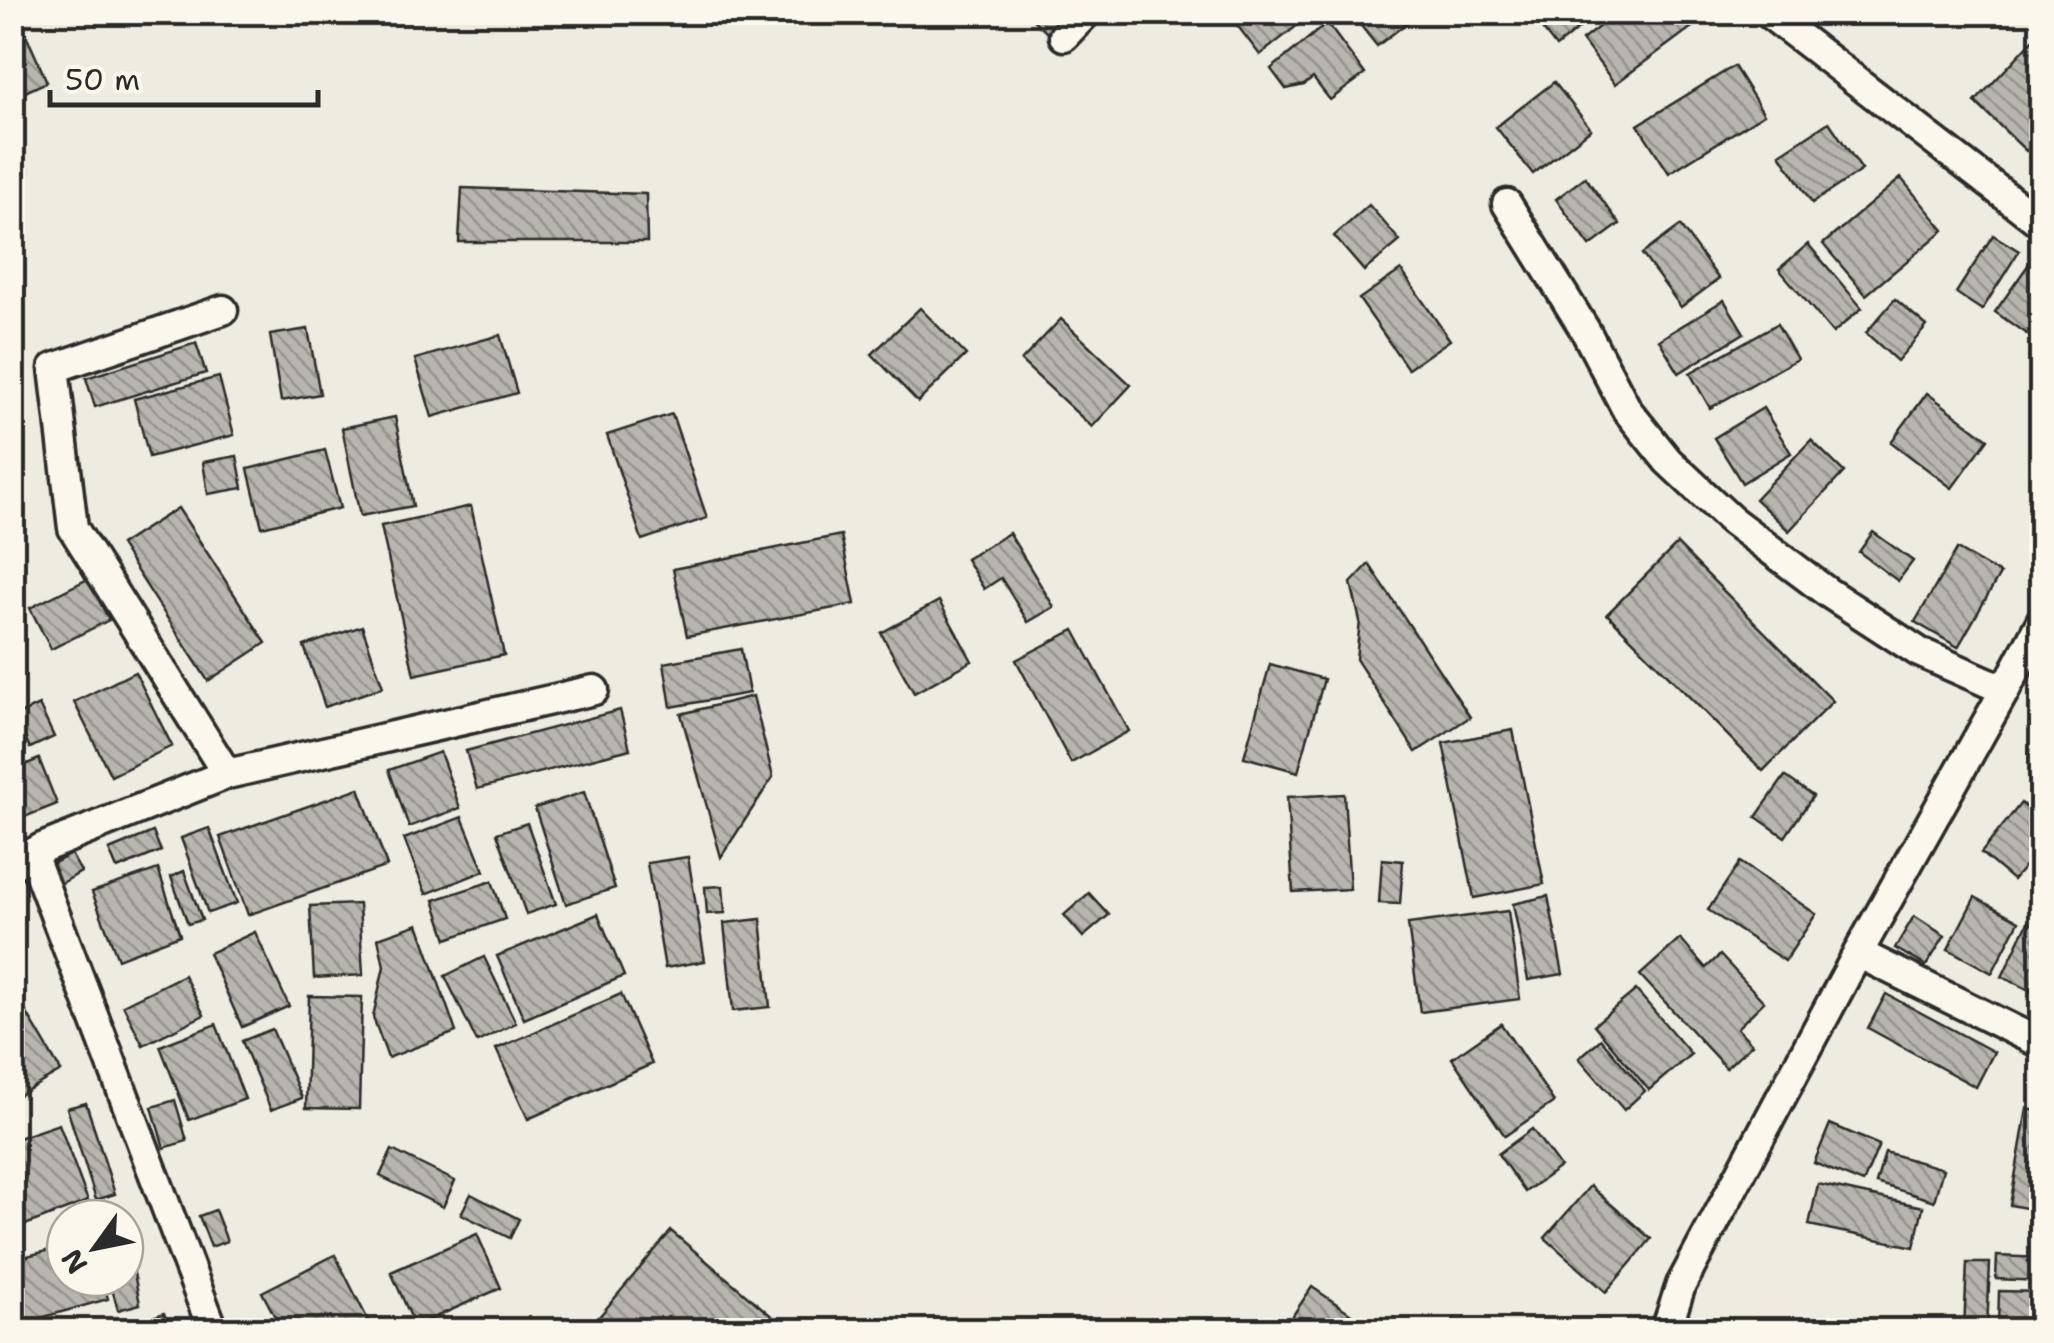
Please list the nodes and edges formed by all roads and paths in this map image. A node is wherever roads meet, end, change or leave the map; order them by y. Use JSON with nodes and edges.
{"nodes":[{"id":1,"x":1087,"y":12,"type":"edge"},
{"id":2,"x":1768,"y":12,"type":"edge"},
{"id":3,"x":1064,"y":36,"type":"dead end"},
{"id":4,"x":1507,"y":204,"type":"dead end"},
{"id":5,"x":2042,"y":224,"type":"edge"},
{"id":6,"x":223,"y":310,"type":"dead end"},
{"id":7,"x":2042,"y":620,"type":"edge"},
{"id":8,"x":594,"y":690,"type":"dead end"},
{"id":9,"x":2006,"y":690,"type":"junction"},
{"id":10,"x":228,"y":774,"type":"junction"},
{"id":11,"x":22,"y":860,"type":"edge"},
{"id":12,"x":1858,"y":953,"type":"junction"},
{"id":13,"x":2042,"y":1044,"type":"edge"},
{"id":14,"x":213,"y":1330,"type":"edge"},
{"id":15,"x":1666,"y":1330,"type":"edge"}],
"edges":[{"from":1,"to":3,"type":"street"},
{"from":2,"to":5,"type":"street"},
{"from":4,"to":9,"type":"street"},
{"from":6,"to":10,"type":"street"},
{"from":7,"to":9,"type":"street"},
{"from":8,"to":10,"type":"street"},
{"from":9,"to":12,"type":"street"},
{"from":10,"to":11,"type":"street"},
{"from":11,"to":14,"type":"street"},
{"from":12,"to":13,"type":"street"},
{"from":12,"to":15,"type":"street"}]}
